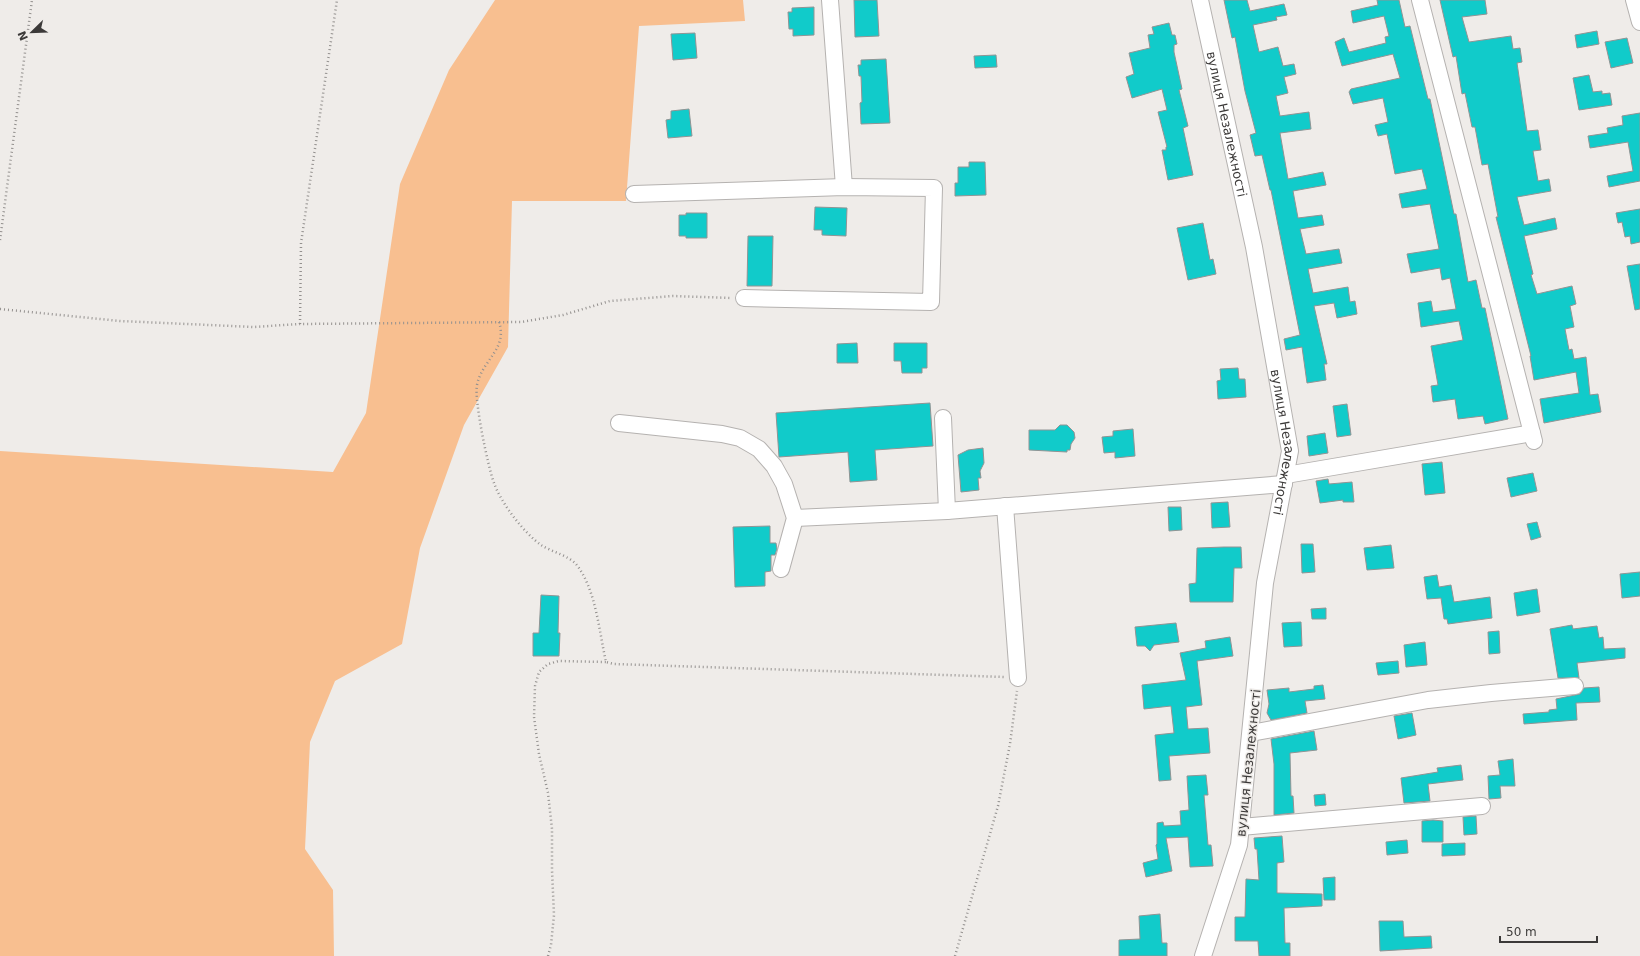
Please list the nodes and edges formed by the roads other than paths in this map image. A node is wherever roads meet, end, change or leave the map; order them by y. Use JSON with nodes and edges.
{"nodes":[{"id":1,"x":830,"y":0,"type":"edge"},
{"id":2,"x":1200,"y":0,"type":"edge"},
{"id":3,"x":1420,"y":0,"type":"edge"},
{"id":4,"x":1634,"y":0,"type":"edge"},
{"id":5,"x":1640,"y":22,"type":"edge"},
{"id":6,"x":844,"y":187,"type":"junction"},
{"id":7,"x":634,"y":194,"type":"dead end"},
{"id":8,"x":744,"y":298,"type":"road end"},
{"id":9,"x":943,"y":418,"type":"dead end"},
{"id":10,"x":619,"y":423,"type":"dead end"},
{"id":11,"x":1285,"y":479,"type":"junction"},
{"id":12,"x":1005,"y":506,"type":"junction"},
{"id":13,"x":947,"y":511,"type":"junction"},
{"id":14,"x":795,"y":518,"type":"junction"},
{"id":15,"x":781,"y":569,"type":"dead end"},
{"id":16,"x":1018,"y":678,"type":"road end"},
{"id":17,"x":1575,"y":686,"type":"dead end"},
{"id":18,"x":1250,"y":733,"type":"junction"},
{"id":19,"x":1482,"y":806,"type":"dead end"},
{"id":20,"x":1241,"y":827,"type":"junction"},
{"id":21,"x":1203,"y":956,"type":"edge"}],
"edges":[{"from":1,"to":6,"type":"street"},
{"from":2,"to":11,"type":"street","name":"вулиця Незалежності"},
{"from":3,"to":11,"type":"street"},
{"from":4,"to":5,"type":"street"},
{"from":6,"to":7,"type":"street"},
{"from":6,"to":8,"type":"street"},
{"from":9,"to":13,"type":"street"},
{"from":10,"to":14,"type":"street"},
{"from":11,"to":12,"type":"street"},
{"from":11,"to":18,"type":"street","name":"вулиця Незалежності"},
{"from":12,"to":13,"type":"street"},
{"from":12,"to":16,"type":"street"},
{"from":13,"to":14,"type":"street"},
{"from":14,"to":15,"type":"street"},
{"from":17,"to":18,"type":"street"},
{"from":18,"to":20,"type":"street","name":"вулиця Незалежності"},
{"from":19,"to":20,"type":"street"},
{"from":20,"to":21,"type":"street","name":"вулиця Незалежності"}]}
